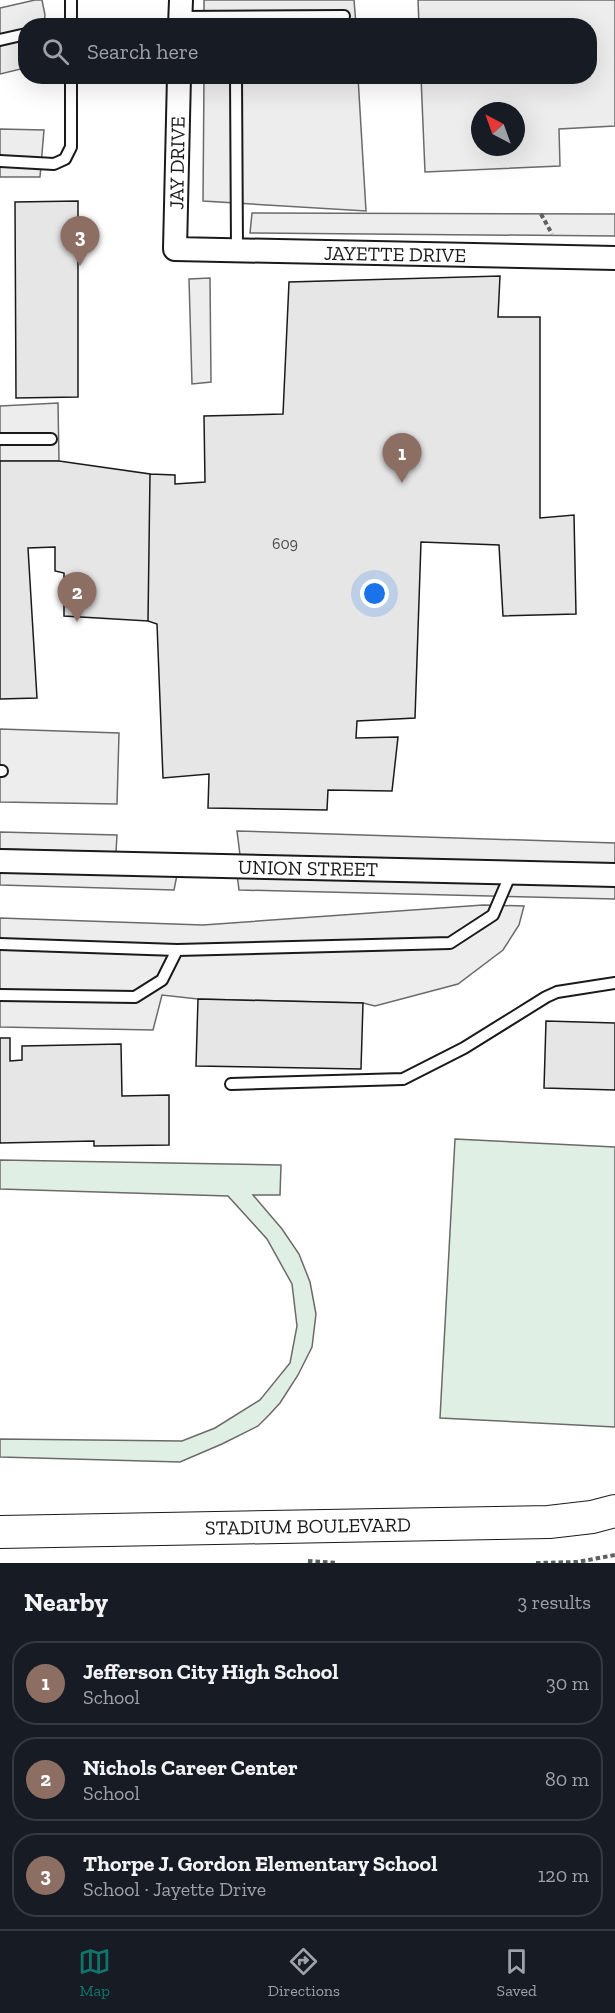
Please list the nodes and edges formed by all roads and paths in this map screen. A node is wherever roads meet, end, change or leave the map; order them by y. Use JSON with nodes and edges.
{"nodes":[{"id":1,"x":71,"y":0,"type":"edge"},
{"id":2,"x":181,"y":14,"type":"edge"},
{"id":3,"x":344,"y":16,"type":"dead end"},
{"id":4,"x":71,"y":18,"type":"edge"},
{"id":5,"x":212,"y":18,"type":"edge"},
{"id":6,"x":301,"y":18,"type":"edge"},
{"id":7,"x":18,"y":36,"type":"edge"},
{"id":8,"x":0,"y":40,"type":"edge"},
{"id":9,"x":71,"y":84,"type":"edge"},
{"id":10,"x":179,"y":84,"type":"edge"},
{"id":11,"x":236,"y":84,"type":"edge"},
{"id":12,"x":0,"y":161,"type":"edge"},
{"id":13,"x":175,"y":249,"type":"joint"},
{"id":14,"x":237,"y":250,"type":"junction"},
{"id":15,"x":615,"y":258,"type":"edge"},
{"id":16,"x":0,"y":439,"type":"edge"},
{"id":17,"x":51,"y":439,"type":"dead end"},
{"id":18,"x":0,"y":861,"type":"edge"},
{"id":19,"x":511,"y":873,"type":"junction"},
{"id":20,"x":615,"y":875,"type":"edge"},
{"id":21,"x":0,"y":944,"type":"edge"},
{"id":22,"x":177,"y":950,"type":"junction"},
{"id":23,"x":615,"y":983,"type":"edge"},
{"id":24,"x":0,"y":995,"type":"edge"},
{"id":25,"x":231,"y":1084,"type":"dead end"},
{"id":26,"x":615,"y":1511,"type":"edge"},
{"id":27,"x":0,"y":1532,"type":"edge"},
{"id":28,"x":615,"y":1555,"type":"edge"},
{"id":29,"x":308,"y":1562,"type":"edge"},
{"id":30,"x":337,"y":1563,"type":"edge"},
{"id":31,"x":536,"y":1563,"type":"edge"}],
"edges":[{"from":1,"to":4,"type":"lane"},
{"from":2,"to":5,"type":"lane"},
{"from":3,"to":6,"type":"lane"},
{"from":7,"to":8,"type":"lane"},
{"from":9,"to":12,"type":"lane"},
{"from":10,"to":13,"type":"street","name":"JAY DRIVE"},
{"from":11,"to":14,"type":"lane"},
{"from":13,"to":14,"type":"street","name":"JAYETTE DRIVE"},
{"from":14,"to":15,"type":"street","name":"JAYETTE DRIVE"},
{"from":16,"to":17,"type":"lane"},
{"from":18,"to":19,"type":"street","name":"UNION STREET"},
{"from":19,"to":20,"type":"street","name":"UNION STREET"},
{"from":19,"to":22,"type":"lane"},
{"from":21,"to":22,"type":"lane"},
{"from":22,"to":24,"type":"lane"},
{"from":23,"to":25,"type":"lane"},
{"from":26,"to":27,"type":"main road","name":"STADIUM BOULEVARD"},
{"from":28,"to":31,"type":"path"},
{"from":29,"to":30,"type":"path"}]}
